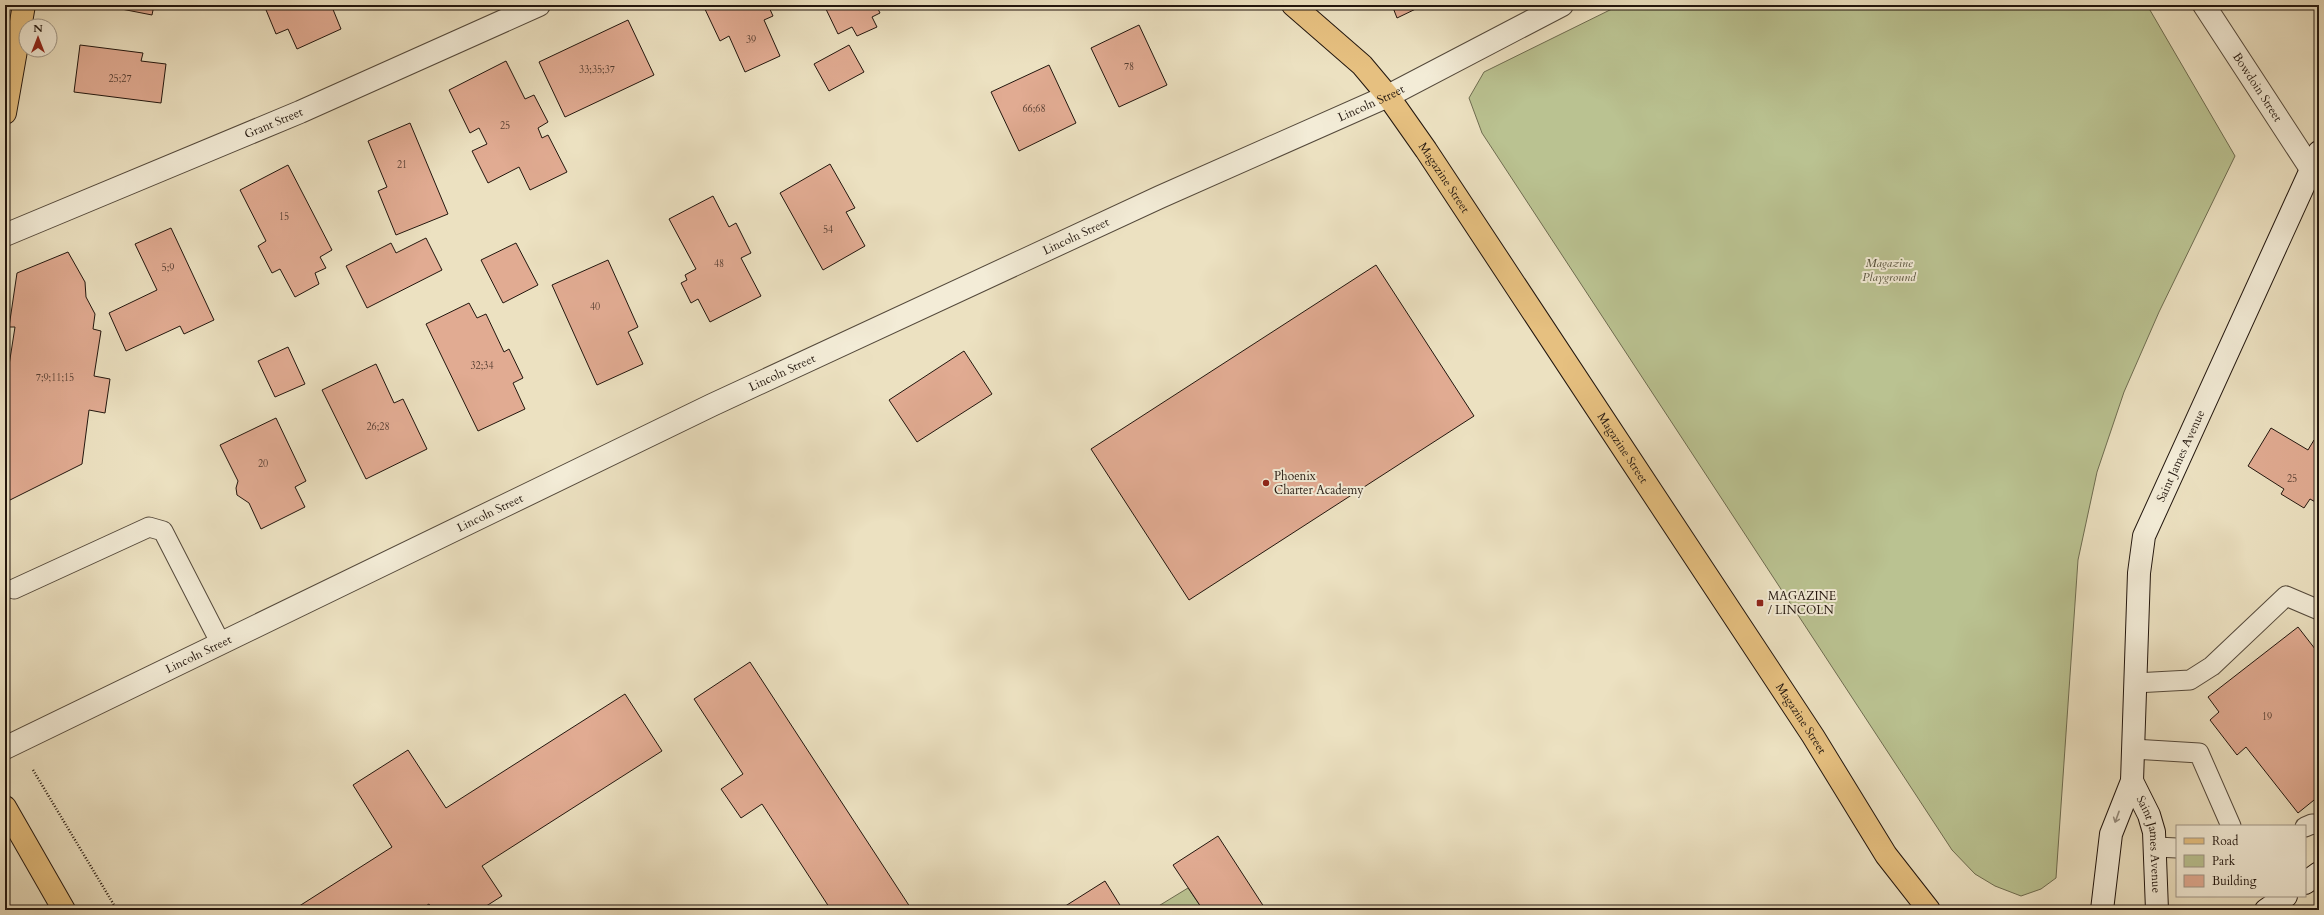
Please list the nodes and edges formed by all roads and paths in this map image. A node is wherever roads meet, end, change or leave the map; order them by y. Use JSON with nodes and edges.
{"nodes":[{"id":1,"x":24,"y":5,"type":"edge"},
{"id":2,"x":539,"y":5,"type":"edge"},
{"id":3,"x":1293,"y":5,"type":"edge"},
{"id":4,"x":1562,"y":5,"type":"edge"},
{"id":5,"x":2204,"y":5,"type":"edge"},
{"id":6,"x":7,"y":90,"type":"edge"},
{"id":7,"x":1388,"y":96,"type":"junction"},
{"id":8,"x":5,"y":113,"type":"edge"},
{"id":9,"x":2315,"y":160,"type":"edge"},
{"id":10,"x":5,"y":235,"type":"edge"},
{"id":11,"x":14,"y":589,"type":"dead end"},
{"id":12,"x":2319,"y":610,"type":"edge"},
{"id":13,"x":221,"y":644,"type":"junction"},
{"id":14,"x":2135,"y":683,"type":"junction"},
{"id":15,"x":11,"y":745,"type":"edge"},
{"id":16,"x":2133,"y":749,"type":"junction"},
{"id":17,"x":2132,"y":781,"type":"junction"},
{"id":18,"x":5,"y":807,"type":"edge"},
{"id":19,"x":2231,"y":825,"type":"edge"},
{"id":20,"x":2167,"y":847,"type":"edge"},
{"id":21,"x":2319,"y":873,"type":"edge"},
{"id":22,"x":2306,"y":882,"type":"edge"},
{"id":23,"x":2284,"y":897,"type":"edge"},
{"id":24,"x":2265,"y":905,"type":"edge"},
{"id":25,"x":64,"y":910,"type":"edge"},
{"id":26,"x":117,"y":910,"type":"edge"},
{"id":27,"x":1929,"y":910,"type":"edge"},
{"id":28,"x":2102,"y":910,"type":"edge"},
{"id":29,"x":2157,"y":910,"type":"edge"}],
"edges":[{"from":1,"to":6,"type":"main road"},
{"from":2,"to":10,"type":"street","name":"Grant Street"},
{"from":3,"to":7,"type":"main road","name":"Magazine Street"},
{"from":4,"to":7,"type":"street","name":"Lincoln Street"},
{"from":5,"to":9,"type":"street","name":"Bowdoin Street"},
{"from":6,"to":8,"type":"main road"},
{"from":7,"to":13,"type":"street","name":"Lincoln Street"},
{"from":7,"to":27,"type":"main road","name":"Magazine Street"},
{"from":9,"to":14,"type":"street","name":"Saint James Avenue"},
{"from":11,"to":13,"type":"lane"},
{"from":12,"to":14,"type":"lane"},
{"from":13,"to":15,"type":"street","name":"Lincoln Street"},
{"from":14,"to":16,"type":"street","name":"Saint James Avenue"},
{"from":15,"to":26,"type":"path"},
{"from":16,"to":17,"type":"street","name":"Saint James Avenue"},
{"from":16,"to":19,"type":"lane"},
{"from":17,"to":20,"type":"street","name":"Saint James Avenue"},
{"from":17,"to":28,"type":"street","name":"Saint James Avenue","one_way":true},
{"from":18,"to":25,"type":"main road"},
{"from":20,"to":29,"type":"street","name":"Saint James Avenue"},
{"from":21,"to":22,"type":"street"},
{"from":23,"to":24,"type":"street"}]}
